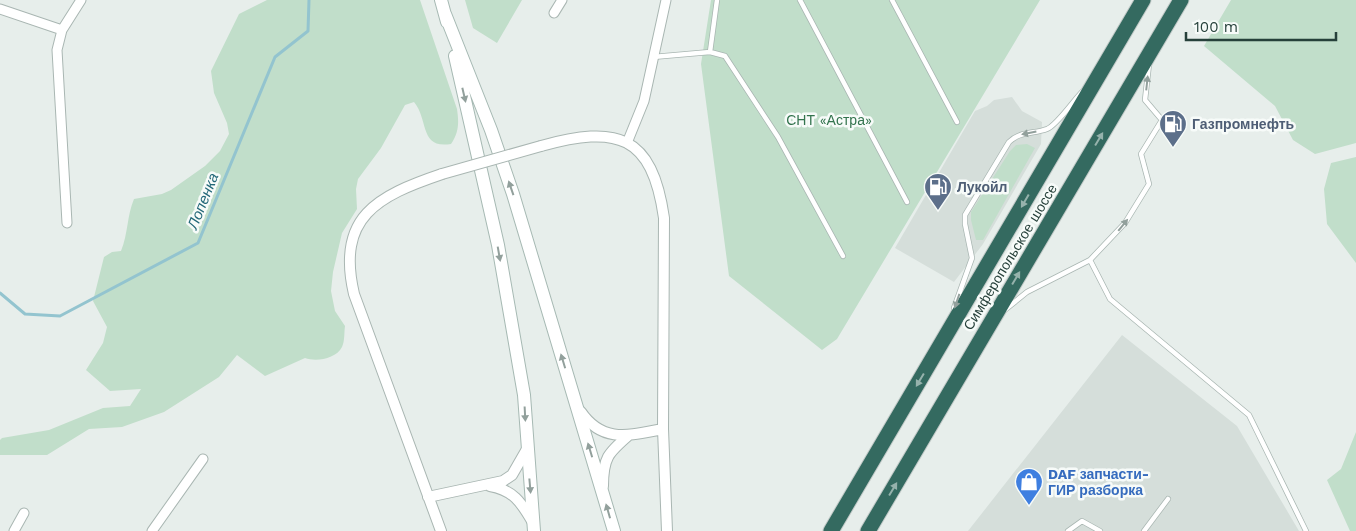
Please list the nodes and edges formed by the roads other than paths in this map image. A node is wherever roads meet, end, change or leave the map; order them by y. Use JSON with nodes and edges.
{"nodes":[{"id":1,"x":81,"y":0,"type":"edge"},
{"id":2,"x":441,"y":0,"type":"edge"},
{"id":3,"x":562,"y":0,"type":"edge"},
{"id":4,"x":666,"y":0,"type":"edge"},
{"id":5,"x":717,"y":0,"type":"edge"},
{"id":6,"x":800,"y":0,"type":"edge"},
{"id":7,"x":892,"y":0,"type":"edge"},
{"id":8,"x":1143,"y":0,"type":"edge"},
{"id":9,"x":1181,"y":0,"type":"edge"},
{"id":10,"x":0,"y":9,"type":"edge"},
{"id":11,"x":554,"y":13,"type":"dead end"},
{"id":12,"x":445,"y":14,"type":"junction"},
{"id":13,"x":62,"y":30,"type":"junction"},
{"id":14,"x":710,"y":52,"type":"junction"},
{"id":15,"x":1150,"y":52,"type":"junction"},
{"id":16,"x":654,"y":57,"type":"junction"},
{"id":17,"x":1102,"y":68,"type":"junction"},
{"id":18,"x":957,"y":122,"type":"dead end"},
{"id":19,"x":627,"y":143,"type":"junction"},
{"id":20,"x":907,"y":202,"type":"dead end"},
{"id":21,"x":67,"y":223,"type":"dead end"},
{"id":22,"x":843,"y":256,"type":"dead end"},
{"id":23,"x":1090,"y":260,"type":"junction"},
{"id":24,"x":991,"y":320,"type":"junction"},
{"id":25,"x":945,"y":338,"type":"junction"},
{"id":26,"x":577,"y":407,"type":"junction"},
{"id":27,"x":663,"y":429,"type":"junction"},
{"id":28,"x":629,"y":435,"type":"junction"},
{"id":29,"x":526,"y":449,"type":"junction"},
{"id":30,"x":203,"y":459,"type":"dead end"},
{"id":31,"x":489,"y":486,"type":"junction"},
{"id":32,"x":603,"y":492,"type":"junction"},
{"id":33,"x":428,"y":497,"type":"junction"},
{"id":34,"x":1168,"y":499,"type":"dead end"},
{"id":35,"x":24,"y":513,"type":"dead end"},
{"id":36,"x":533,"y":527,"type":"edge"},
{"id":37,"x":14,"y":531,"type":"edge"},
{"id":38,"x":152,"y":531,"type":"edge"},
{"id":39,"x":441,"y":531,"type":"edge"},
{"id":40,"x":614,"y":531,"type":"edge"},
{"id":41,"x":667,"y":531,"type":"edge"},
{"id":42,"x":831,"y":531,"type":"edge"},
{"id":43,"x":868,"y":531,"type":"edge"},
{"id":44,"x":1068,"y":531,"type":"edge"},
{"id":45,"x":1100,"y":531,"type":"edge"},
{"id":46,"x":1144,"y":531,"type":"edge"},
{"id":47,"x":1306,"y":531,"type":"edge"}],
"edges":[{"from":1,"to":13,"type":"street"},
{"from":2,"to":12,"type":"main road"},
{"from":3,"to":11,"type":"street"},
{"from":4,"to":16,"type":"street"},
{"from":5,"to":14,"type":"lane"},
{"from":6,"to":20,"type":"lane"},
{"from":7,"to":18,"type":"lane"},
{"from":8,"to":17,"type":"highway","name":"Симферопольское шоссе"},
{"from":9,"to":15,"type":"highway","name":"Симферопольское шоссе"},
{"from":10,"to":13,"type":"street"},
{"from":26,"to":12,"type":"main road","one_way":true},
{"from":12,"to":29,"type":"main road","one_way":true},
{"from":13,"to":21,"type":"street"},
{"from":14,"to":16,"type":"lane"},
{"from":14,"to":22,"type":"lane"},
{"from":23,"to":15,"type":"lane","one_way":true},
{"from":24,"to":15,"type":"highway","name":"Симферопольское шоссе","one_way":true},
{"from":16,"to":19,"type":"street"},
{"from":17,"to":25,"type":"highway","name":"Симферопольское шоссе","one_way":true},
{"from":17,"to":25,"type":"lane","one_way":true},
{"from":19,"to":27,"type":"street"},
{"from":19,"to":33,"type":"street","bridge":true},
{"from":23,"to":24,"type":"lane"},
{"from":23,"to":47,"type":"lane"},
{"from":43,"to":24,"type":"highway","name":"Симферопольское шоссе","one_way":true},
{"from":25,"to":42,"type":"highway","name":"Симферопольское шоссе","one_way":true},
{"from":26,"to":28,"type":"street"},
{"from":32,"to":26,"type":"main road","one_way":true},
{"from":27,"to":28,"type":"street"},
{"from":27,"to":41,"type":"street"},
{"from":28,"to":32,"type":"street"},
{"from":29,"to":31,"type":"street"},
{"from":29,"to":36,"type":"main road","one_way":true},
{"from":30,"to":38,"type":"street"},
{"from":31,"to":33,"type":"street"},
{"from":31,"to":36,"type":"street"},
{"from":40,"to":32,"type":"main road","one_way":true},
{"from":33,"to":39,"type":"street"},
{"from":34,"to":46,"type":"lane"},
{"from":35,"to":37,"type":"street"},
{"from":44,"to":45,"type":"lane"}]}
